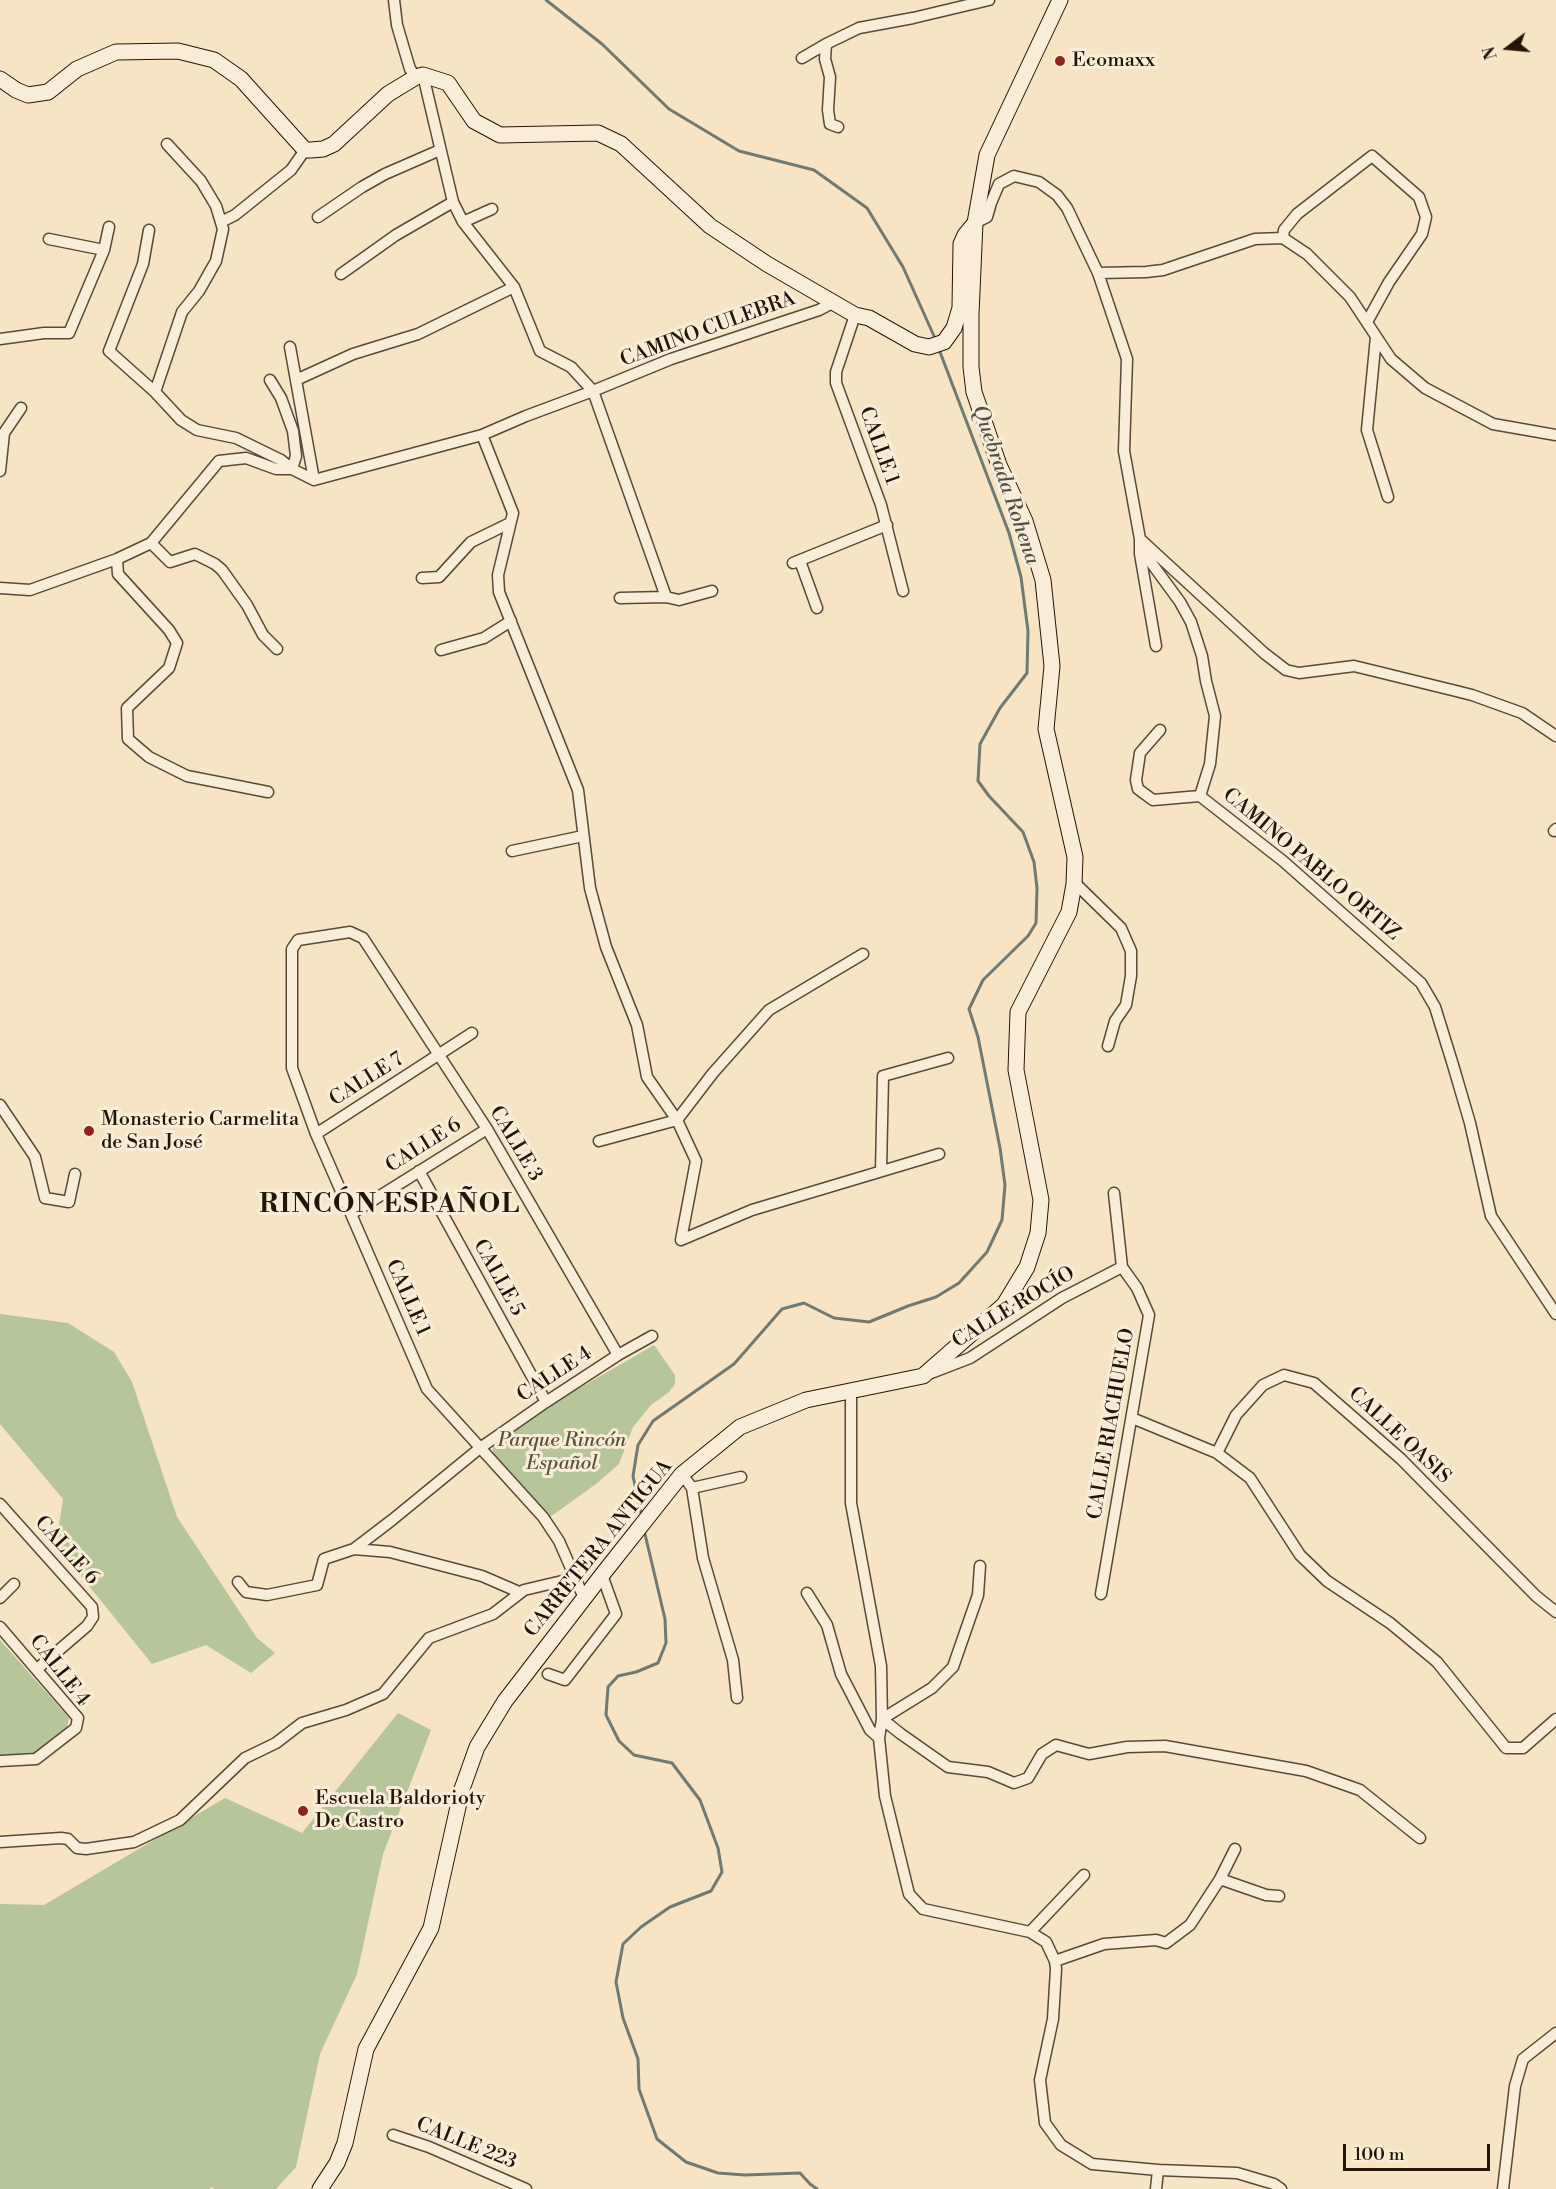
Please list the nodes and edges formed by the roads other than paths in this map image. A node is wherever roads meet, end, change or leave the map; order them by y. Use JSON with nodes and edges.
{"nodes":[{"id":1,"x":394,"y":0,"type":"edge"},
{"id":2,"x":989,"y":0,"type":"edge"},
{"id":3,"x":1060,"y":0,"type":"edge"},
{"id":4,"x":826,"y":44,"type":"junction"},
{"id":5,"x":802,"y":58,"type":"dead end"},
{"id":6,"x":419,"y":76,"type":"junction"},
{"id":7,"x":0,"y":79,"type":"edge"},
{"id":8,"x":838,"y":127,"type":"dead end"},
{"id":9,"x":167,"y":144,"type":"dead end"},
{"id":10,"x":305,"y":150,"type":"junction"},
{"id":11,"x":440,"y":150,"type":"junction"},
{"id":12,"x":453,"y":202,"type":"junction"},
{"id":13,"x":492,"y":209,"type":"dead end"},
{"id":14,"x":318,"y":217,"type":"dead end"},
{"id":15,"x":221,"y":222,"type":"junction"},
{"id":16,"x":463,"y":222,"type":"junction"},
{"id":17,"x":975,"y":223,"type":"junction"},
{"id":18,"x":109,"y":227,"type":"dead end"},
{"id":19,"x":149,"y":230,"type":"dead end"},
{"id":20,"x":1283,"y":238,"type":"junction"},
{"id":21,"x":49,"y":239,"type":"dead end"},
{"id":22,"x":104,"y":250,"type":"junction"},
{"id":23,"x":1098,"y":273,"type":"junction"},
{"id":24,"x":341,"y":274,"type":"dead end"},
{"id":25,"x":514,"y":287,"type":"junction"},
{"id":26,"x":834,"y":302,"type":"junction"},
{"id":27,"x":855,"y":315,"type":"junction"},
{"id":28,"x":1367,"y":322,"type":"junction"},
{"id":29,"x":1376,"y":337,"type":"junction"},
{"id":30,"x":0,"y":339,"type":"edge"},
{"id":31,"x":290,"y":347,"type":"dead end"},
{"id":32,"x":270,"y":380,"type":"dead end"},
{"id":33,"x":296,"y":380,"type":"junction"},
{"id":34,"x":593,"y":391,"type":"junction"},
{"id":35,"x":155,"y":392,"type":"junction"},
{"id":36,"x":21,"y":408,"type":"dead end"},
{"id":37,"x":482,"y":435,"type":"junction"},
{"id":38,"x":1556,"y":435,"type":"edge"},
{"id":39,"x":292,"y":469,"type":"junction"},
{"id":40,"x":0,"y":471,"type":"edge"},
{"id":41,"x":314,"y":480,"type":"junction"},
{"id":42,"x":1388,"y":497,"type":"dead end"},
{"id":43,"x":510,"y":523,"type":"junction"},
{"id":44,"x":887,"y":525,"type":"junction"},
{"id":45,"x":1140,"y":539,"type":"junction"},
{"id":46,"x":151,"y":543,"type":"junction"},
{"id":47,"x":1140,"y":554,"type":"junction"},
{"id":48,"x":117,"y":559,"type":"junction"},
{"id":49,"x":422,"y":578,"type":"dead end"},
{"id":50,"x":0,"y":588,"type":"edge"},
{"id":51,"x":712,"y":591,"type":"dead end"},
{"id":52,"x":903,"y":591,"type":"dead end"},
{"id":53,"x":666,"y":597,"type":"junction"},
{"id":54,"x":620,"y":598,"type":"dead end"},
{"id":55,"x":817,"y":608,"type":"dead end"},
{"id":56,"x":511,"y":621,"type":"junction"},
{"id":57,"x":1156,"y":646,"type":"dead end"},
{"id":58,"x":277,"y":649,"type":"dead end"},
{"id":59,"x":441,"y":650,"type":"dead end"},
{"id":60,"x":1160,"y":730,"type":"dead end"},
{"id":61,"x":1556,"y":736,"type":"edge"},
{"id":62,"x":268,"y":792,"type":"dead end"},
{"id":63,"x":1200,"y":796,"type":"junction"},
{"id":64,"x":583,"y":836,"type":"junction"},
{"id":65,"x":512,"y":851,"type":"dead end"},
{"id":66,"x":1074,"y":882,"type":"junction"},
{"id":67,"x":863,"y":954,"type":"dead end"},
{"id":68,"x":292,"y":970,"type":"joint"},
{"id":69,"x":472,"y":1033,"type":"dead end"},
{"id":70,"x":1108,"y":1046,"type":"dead end"},
{"id":71,"x":438,"y":1057,"type":"junction"},
{"id":72,"x":948,"y":1058,"type":"dead end"},
{"id":73,"x":0,"y":1105,"type":"edge"},
{"id":74,"x":677,"y":1120,"type":"junction"},
{"id":75,"x":487,"y":1129,"type":"junction"},
{"id":76,"x":316,"y":1134,"type":"junction"},
{"id":77,"x":599,"y":1141,"type":"dead end"},
{"id":78,"x":939,"y":1154,"type":"dead end"},
{"id":79,"x":419,"y":1171,"type":"junction"},
{"id":80,"x":881,"y":1171,"type":"junction"},
{"id":81,"x":75,"y":1174,"type":"dead end"},
{"id":82,"x":1114,"y":1193,"type":"dead end"},
{"id":83,"x":351,"y":1214,"type":"junction"},
{"id":84,"x":1122,"y":1268,"type":"junction"},
{"id":85,"x":1556,"y":1314,"type":"edge"},
{"id":86,"x":652,"y":1336,"type":"dead end"},
{"id":87,"x":618,"y":1355,"type":"junction"},
{"id":88,"x":923,"y":1376,"type":"junction"},
{"id":89,"x":851,"y":1390,"type":"junction"},
{"id":90,"x":546,"y":1402,"type":"junction"},
{"id":91,"x":1132,"y":1418,"type":"junction"},
{"id":92,"x":480,"y":1448,"type":"junction"},
{"id":93,"x":1217,"y":1453,"type":"junction"},
{"id":94,"x":682,"y":1474,"type":"junction"},
{"id":95,"x":741,"y":1477,"type":"dead end"},
{"id":96,"x":692,"y":1488,"type":"junction"},
{"id":97,"x":0,"y":1504,"type":"edge"},
{"id":98,"x":354,"y":1549,"type":"junction"},
{"id":99,"x":980,"y":1566,"type":"dead end"},
{"id":100,"x":602,"y":1575,"type":"junction"},
{"id":101,"x":575,"y":1578,"type":"junction"},
{"id":102,"x":238,"y":1582,"type":"dead end"},
{"id":103,"x":14,"y":1584,"type":"dead end"},
{"id":104,"x":519,"y":1592,"type":"junction"},
{"id":105,"x":807,"y":1593,"type":"dead end"},
{"id":106,"x":1101,"y":1594,"type":"dead end"},
{"id":107,"x":0,"y":1598,"type":"edge"},
{"id":108,"x":584,"y":1598,"type":"junction"},
{"id":109,"x":1556,"y":1612,"type":"edge"},
{"id":110,"x":0,"y":1627,"type":"edge"},
{"id":111,"x":37,"y":1669,"type":"junction"},
{"id":112,"x":548,"y":1674,"type":"dead end"},
{"id":113,"x":737,"y":1698,"type":"dead end"},
{"id":114,"x":882,"y":1719,"type":"junction"},
{"id":115,"x":1552,"y":1723,"type":"edge"},
{"id":116,"x":879,"y":1738,"type":"junction"},
{"id":117,"x":0,"y":1761,"type":"edge"},
{"id":118,"x":1420,"y":1838,"type":"dead end"},
{"id":119,"x":0,"y":1842,"type":"edge"},
{"id":120,"x":1235,"y":1849,"type":"dead end"},
{"id":121,"x":1084,"y":1875,"type":"dead end"},
{"id":122,"x":1220,"y":1879,"type":"junction"},
{"id":123,"x":1279,"y":1896,"type":"dead end"},
{"id":124,"x":1030,"y":1932,"type":"junction"},
{"id":125,"x":1055,"y":1961,"type":"junction"},
{"id":126,"x":1556,"y":2033,"type":"edge"},
{"id":127,"x":393,"y":2135,"type":"dead end"},
{"id":128,"x":1158,"y":2170,"type":"junction"},
{"id":129,"x":320,"y":2189,"type":"edge"},
{"id":130,"x":526,"y":2189,"type":"edge"},
{"id":131,"x":1156,"y":2189,"type":"edge"},
{"id":132,"x":1281,"y":2189,"type":"edge"},
{"id":133,"x":1503,"y":2189,"type":"edge"}],
"edges":[{"from":1,"to":6,"type":"street"},
{"from":2,"to":4,"type":"street"},
{"from":3,"to":17,"type":"street"},
{"from":4,"to":5,"type":"street"},
{"from":4,"to":8,"type":"street"},
{"from":6,"to":10,"type":"street"},
{"from":6,"to":11,"type":"street"},
{"from":6,"to":26,"type":"street"},
{"from":7,"to":10,"type":"street"},
{"from":9,"to":15,"type":"street"},
{"from":10,"to":15,"type":"street"},
{"from":11,"to":12,"type":"street"},
{"from":11,"to":14,"type":"street"},
{"from":12,"to":16,"type":"street"},
{"from":12,"to":24,"type":"street"},
{"from":13,"to":16,"type":"street"},
{"from":15,"to":35,"type":"street"},
{"from":16,"to":25,"type":"street"},
{"from":17,"to":23,"type":"street"},
{"from":17,"to":27,"type":"street"},
{"from":17,"to":66,"type":"street"},
{"from":18,"to":22,"type":"street"},
{"from":19,"to":35,"type":"street"},
{"from":20,"to":23,"type":"street"},
{"from":20,"to":28,"type":"street"},
{"from":20,"to":28,"type":"street"},
{"from":21,"to":22,"type":"street"},
{"from":22,"to":30,"type":"street"},
{"from":23,"to":45,"type":"street"},
{"from":25,"to":33,"type":"street"},
{"from":25,"to":34,"type":"street"},
{"from":26,"to":27,"type":"street"},
{"from":26,"to":34,"type":"street","name":"CAMINO CULEBRA"},
{"from":27,"to":44,"type":"street","name":"CALLE 1"},
{"from":28,"to":29,"type":"street"},
{"from":29,"to":38,"type":"street"},
{"from":29,"to":42,"type":"street"},
{"from":31,"to":33,"type":"street"},
{"from":32,"to":39,"type":"street"},
{"from":33,"to":41,"type":"street"},
{"from":34,"to":37,"type":"street","name":"CAMINO CULEBRA"},
{"from":34,"to":53,"type":"street"},
{"from":35,"to":39,"type":"street"},
{"from":36,"to":40,"type":"street"},
{"from":37,"to":41,"type":"street","name":"CAMINO CULEBRA"},
{"from":37,"to":43,"type":"street"},
{"from":39,"to":41,"type":"street"},
{"from":39,"to":46,"type":"street"},
{"from":43,"to":49,"type":"street"},
{"from":43,"to":56,"type":"street"},
{"from":44,"to":52,"type":"street","name":"CALLE 1"},
{"from":44,"to":55,"type":"street"},
{"from":45,"to":47,"type":"street"},
{"from":45,"to":61,"type":"street"},
{"from":46,"to":48,"type":"street"},
{"from":46,"to":58,"type":"street"},
{"from":47,"to":57,"type":"street"},
{"from":47,"to":63,"type":"street","name":"CAMINO PABLO ORTIZ"},
{"from":48,"to":50,"type":"street"},
{"from":48,"to":62,"type":"street"},
{"from":51,"to":53,"type":"street"},
{"from":53,"to":54,"type":"street"},
{"from":56,"to":59,"type":"street"},
{"from":56,"to":64,"type":"street"},
{"from":60,"to":63,"type":"street"},
{"from":63,"to":85,"type":"street","name":"CAMINO PABLO ORTIZ"},
{"from":64,"to":65,"type":"street"},
{"from":64,"to":74,"type":"street"},
{"from":66,"to":70,"type":"street"},
{"from":66,"to":88,"type":"street"},
{"from":67,"to":74,"type":"street"},
{"from":68,"to":71,"type":"street","name":"CALLE 3"},
{"from":68,"to":76,"type":"street","name":"CALLE 1"},
{"from":69,"to":71,"type":"street","name":"CALLE 7"},
{"from":71,"to":75,"type":"street","name":"CALLE 3"},
{"from":71,"to":76,"type":"street","name":"CALLE 7"},
{"from":72,"to":80,"type":"street"},
{"from":73,"to":81,"type":"street"},
{"from":74,"to":77,"type":"street"},
{"from":74,"to":80,"type":"street"},
{"from":75,"to":79,"type":"street","name":"CALLE 6"},
{"from":75,"to":87,"type":"street","name":"CALLE 3"},
{"from":76,"to":83,"type":"street","name":"CALLE 1"},
{"from":78,"to":80,"type":"street"},
{"from":79,"to":83,"type":"street","name":"CALLE 6"},
{"from":79,"to":90,"type":"street","name":"CALLE 5"},
{"from":82,"to":84,"type":"street"},
{"from":83,"to":92,"type":"street","name":"CALLE 1"},
{"from":84,"to":88,"type":"street","name":"CALLE ROCÍO"},
{"from":84,"to":91,"type":"street","name":"CALLE RIACHUELO"},
{"from":86,"to":87,"type":"street","name":"CALLE 4"},
{"from":87,"to":90,"type":"street","name":"CALLE 4"},
{"from":88,"to":89,"type":"street","name":"CARRETERA ANTIGUA"},
{"from":89,"to":94,"type":"street","name":"CARRETERA ANTIGUA"},
{"from":89,"to":114,"type":"street"},
{"from":90,"to":92,"type":"street","name":"CALLE 4"},
{"from":91,"to":93,"type":"street"},
{"from":91,"to":106,"type":"street","name":"CALLE RIACHUELO"},
{"from":92,"to":98,"type":"street","name":"CALLE 4"},
{"from":92,"to":101,"type":"street","name":"CALLE 1"},
{"from":93,"to":109,"type":"street","name":"CALLE OASIS"},
{"from":93,"to":115,"type":"street"},
{"from":94,"to":96,"type":"street"},
{"from":94,"to":100,"type":"street","name":"CARRETERA ANTIGUA"},
{"from":95,"to":96,"type":"street"},
{"from":96,"to":113,"type":"street"},
{"from":97,"to":111,"type":"street","name":"CALLE 6"},
{"from":98,"to":102,"type":"street"},
{"from":98,"to":104,"type":"street"},
{"from":99,"to":114,"type":"street"},
{"from":100,"to":108,"type":"street","name":"CARRETERA ANTIGUA"},
{"from":100,"to":112,"type":"street"},
{"from":101,"to":104,"type":"street"},
{"from":101,"to":108,"type":"street","name":"CALLE 1"},
{"from":103,"to":107,"type":"street"},
{"from":104,"to":119,"type":"street"},
{"from":105,"to":116,"type":"street"},
{"from":108,"to":129,"type":"street","name":"CARRETERA ANTIGUA"},
{"from":110,"to":111,"type":"street","name":"CALLE 4"},
{"from":111,"to":117,"type":"street","name":"CALLE 4"},
{"from":114,"to":116,"type":"street"},
{"from":114,"to":118,"type":"street"},
{"from":116,"to":124,"type":"street"},
{"from":120,"to":122,"type":"street"},
{"from":121,"to":124,"type":"street"},
{"from":122,"to":123,"type":"street"},
{"from":122,"to":125,"type":"street"},
{"from":124,"to":125,"type":"street"},
{"from":125,"to":128,"type":"street"},
{"from":126,"to":133,"type":"street"},
{"from":127,"to":130,"type":"street","name":"CALLE 223"},
{"from":128,"to":131,"type":"street"},
{"from":128,"to":132,"type":"street"}]}
